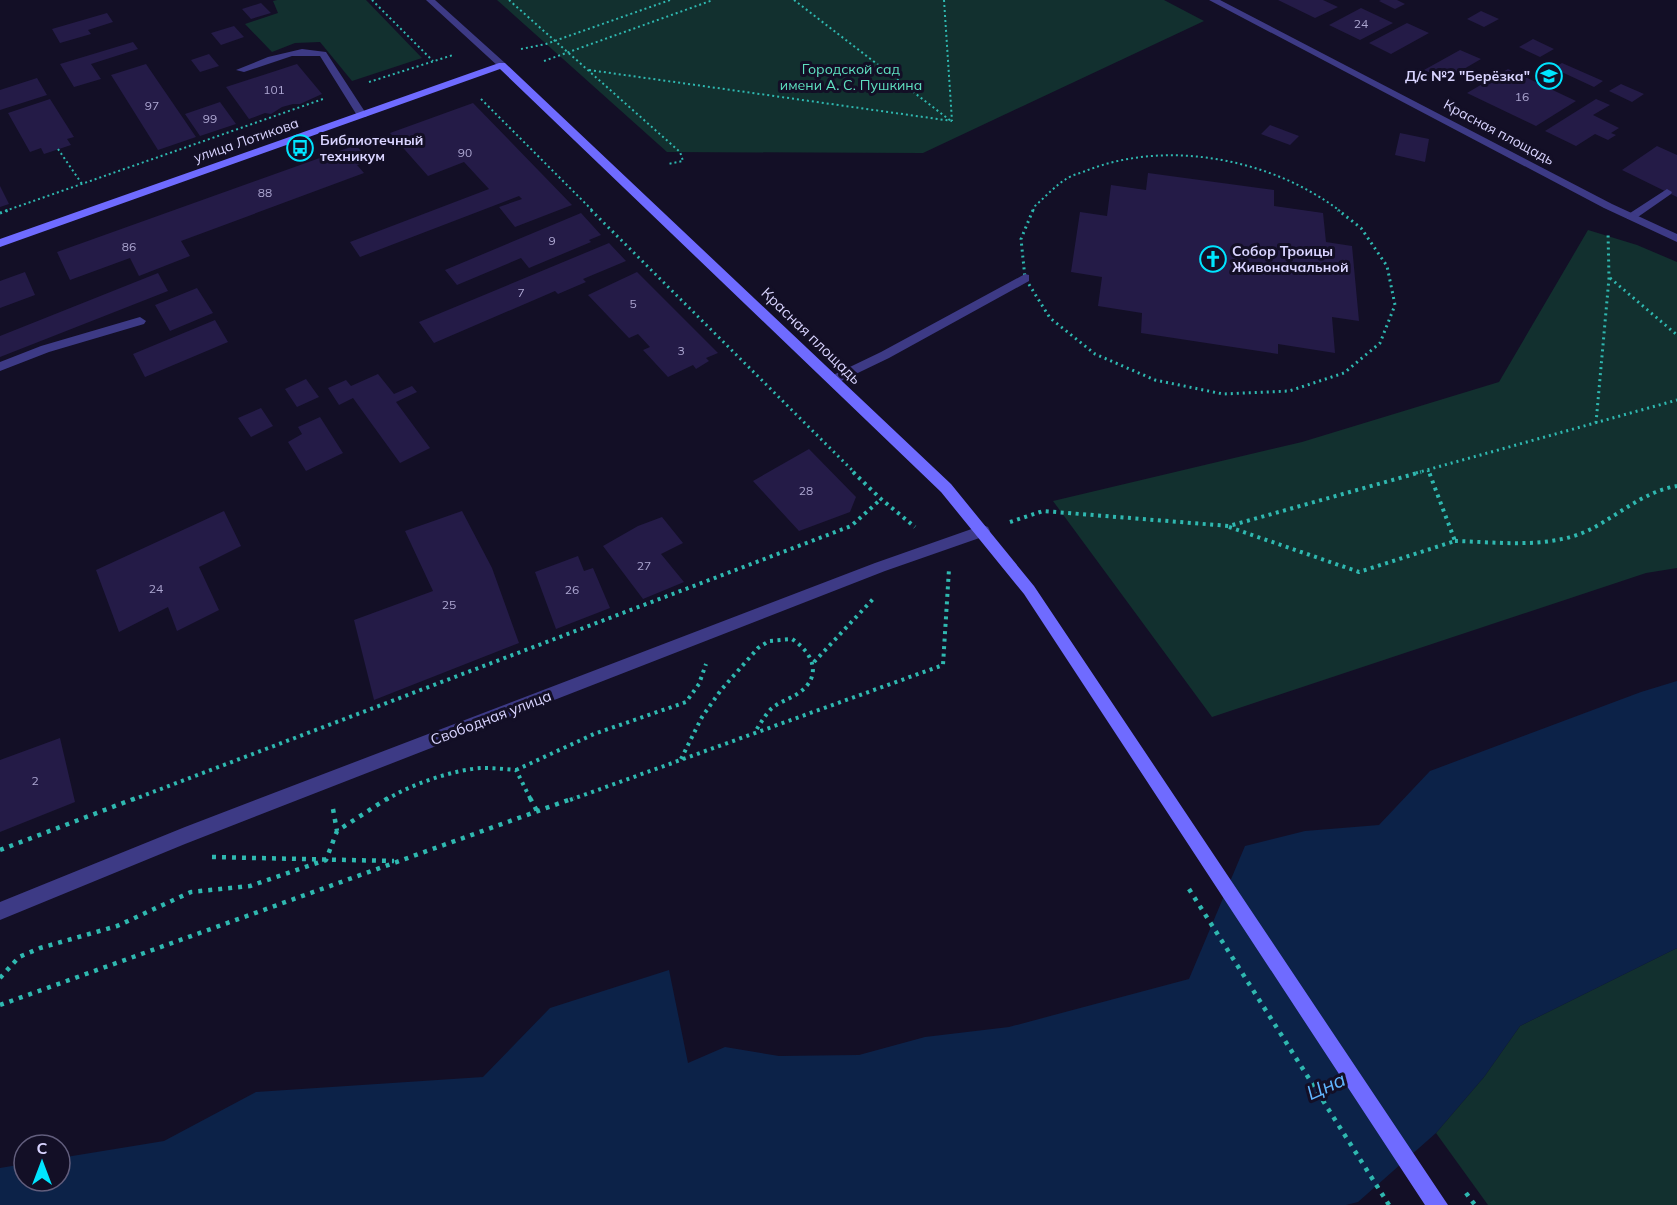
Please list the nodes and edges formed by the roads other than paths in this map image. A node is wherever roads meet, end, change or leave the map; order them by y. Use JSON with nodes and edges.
{"nodes":[{"id":1,"x":430,"y":0,"type":"edge"},
{"id":2,"x":1213,"y":0,"type":"edge"},
{"id":3,"x":502,"y":65,"type":"junction"},
{"id":4,"x":241,"y":70,"type":"dead end"},
{"id":5,"x":362,"y":116,"type":"junction"},
{"id":6,"x":1667,"y":192,"type":"dead end"},
{"id":7,"x":1631,"y":217,"type":"junction"},
{"id":8,"x":1677,"y":238,"type":"edge"},
{"id":9,"x":0,"y":243,"type":"edge"},
{"id":10,"x":1025,"y":278,"type":"road end"},
{"id":11,"x":140,"y":321,"type":"dead end"},
{"id":12,"x":0,"y":367,"type":"edge"},
{"id":13,"x":833,"y":380,"type":"junction"},
{"id":14,"x":983,"y":531,"type":"junction"},
{"id":15,"x":0,"y":911,"type":"edge"},
{"id":16,"x":1437,"y":1205,"type":"edge"}],
"edges":[{"from":1,"to":3,"type":"street"},
{"from":2,"to":7,"type":"street","name":"Красная площадь"},
{"from":3,"to":5,"type":"main road","name":"улица Лотикова"},
{"from":3,"to":13,"type":"main road","name":"Красная площадь"},
{"from":4,"to":5,"type":"street"},
{"from":5,"to":9,"type":"main road","name":"улица Лотикова"},
{"from":6,"to":7,"type":"street"},
{"from":7,"to":8,"type":"street","name":"Красная площадь"},
{"from":10,"to":13,"type":"street"},
{"from":11,"to":12,"type":"street"},
{"from":13,"to":14,"type":"main road","name":"Красная площадь"},
{"from":14,"to":15,"type":"street","name":"Свободная улица"},
{"from":14,"to":16,"type":"main road","name":"Красная площадь"}]}
